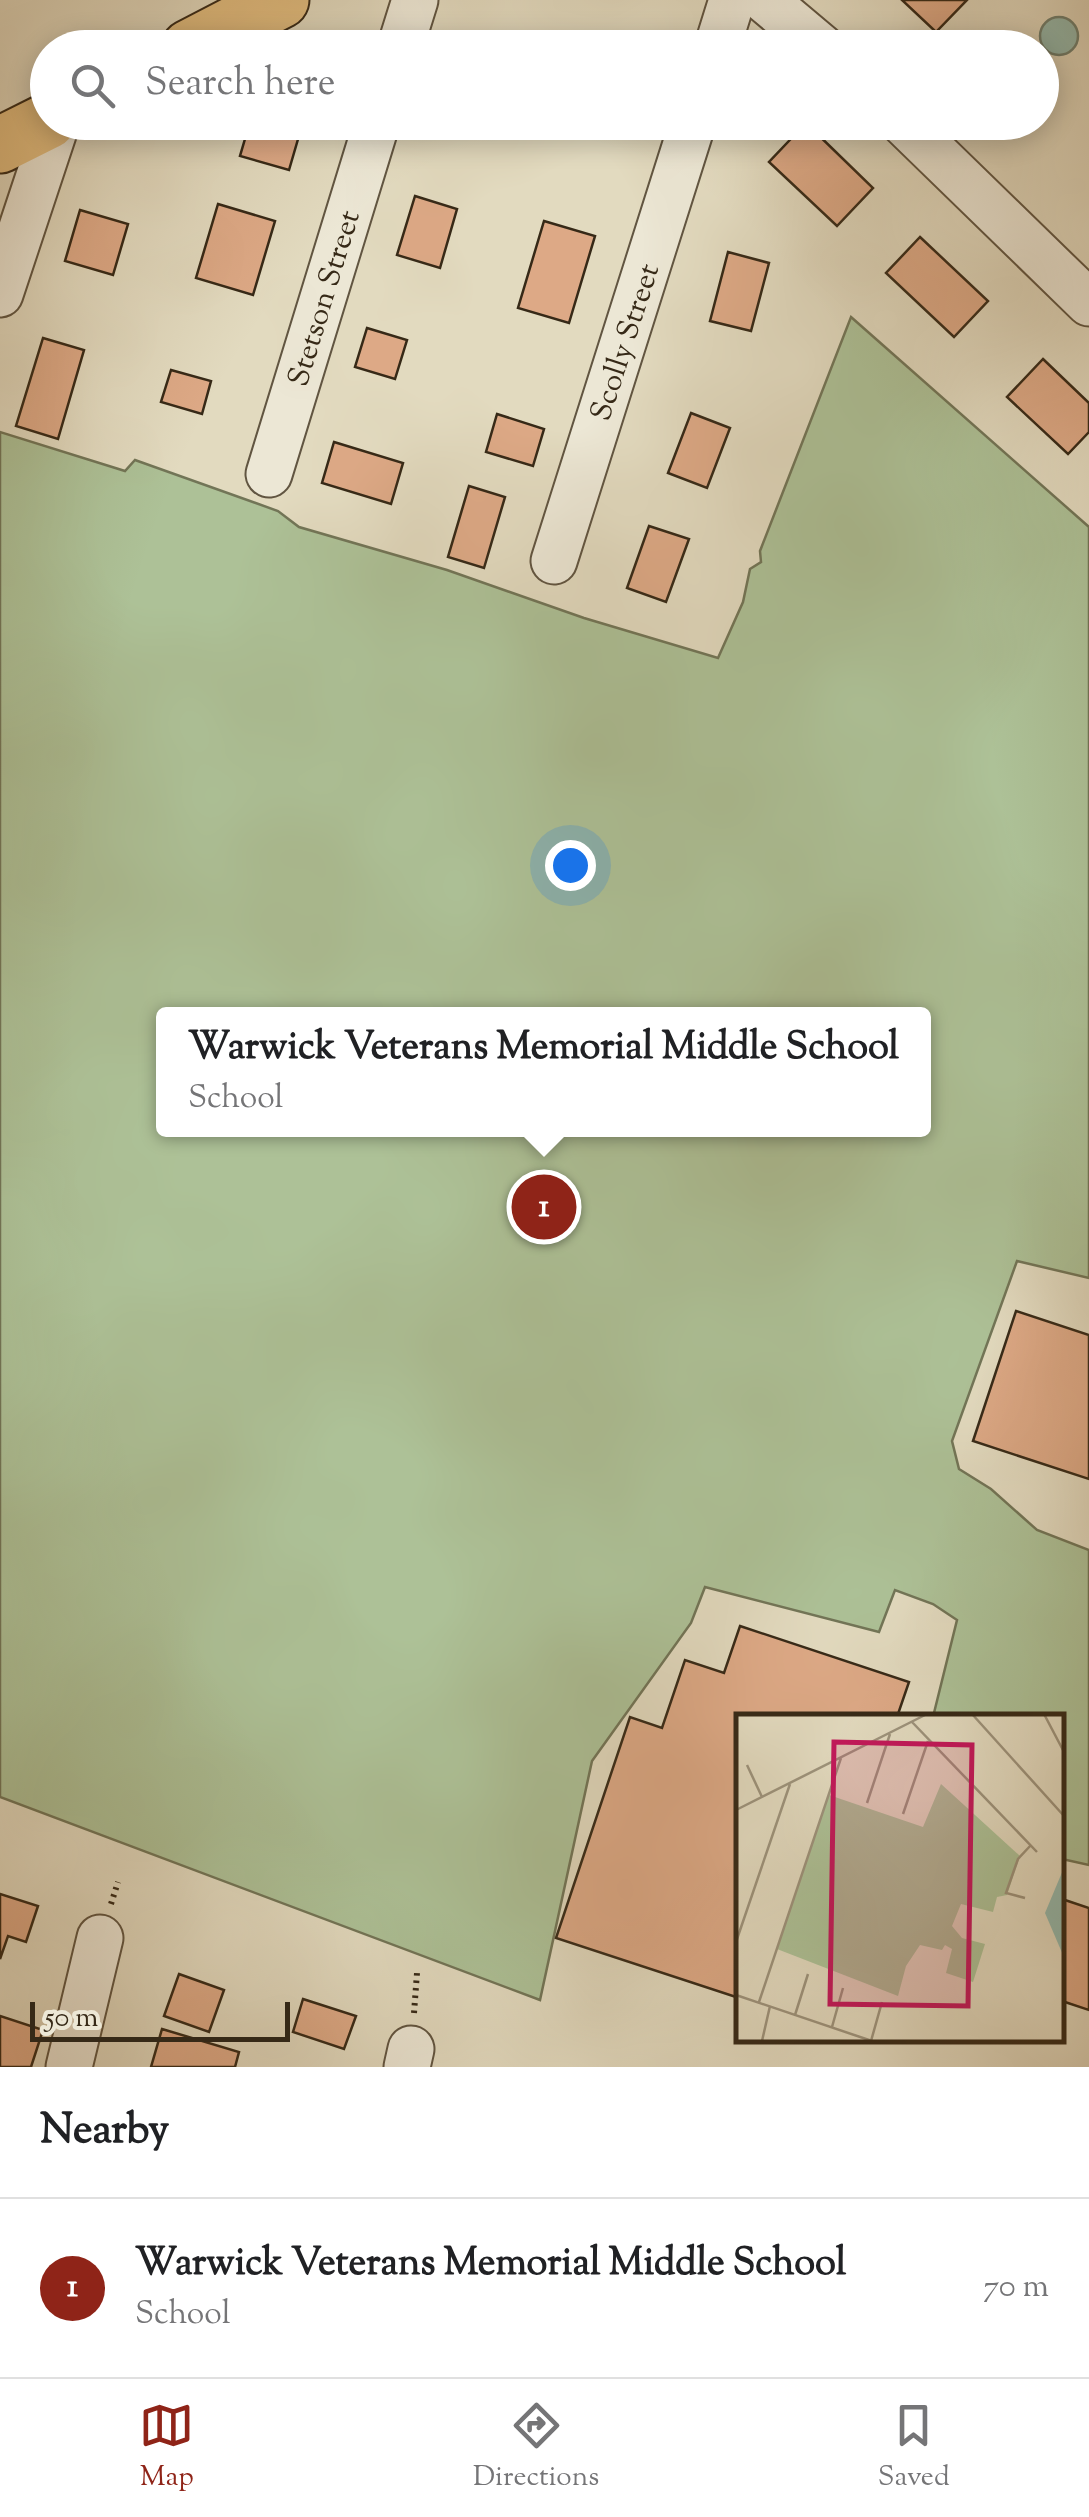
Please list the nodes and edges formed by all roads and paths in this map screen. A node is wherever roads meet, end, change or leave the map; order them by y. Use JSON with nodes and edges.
{"nodes":[{"id":1,"x":281,"y":0,"type":"edge"},
{"id":2,"x":414,"y":0,"type":"edge"},
{"id":3,"x":732,"y":0,"type":"edge"},
{"id":4,"x":765,"y":0,"type":"edge"},
{"id":5,"x":224,"y":30,"type":"edge"},
{"id":6,"x":405,"y":30,"type":"edge"},
{"id":7,"x":723,"y":30,"type":"edge"},
{"id":8,"x":801,"y":30,"type":"edge"},
{"id":9,"x":30,"y":129,"type":"edge"},
{"id":10,"x":51,"y":140,"type":"edge"},
{"id":11,"x":371,"y":140,"type":"edge"},
{"id":12,"x":688,"y":140,"type":"edge"},
{"id":13,"x":921,"y":140,"type":"edge"},
{"id":14,"x":0,"y":145,"type":"edge"},
{"id":15,"x":0,"y":294,"type":"edge"},
{"id":16,"x":1089,"y":303,"type":"edge"},
{"id":17,"x":269,"y":474,"type":"dead end"},
{"id":18,"x":554,"y":561,"type":"dead end"},
{"id":19,"x":100,"y":1938,"type":"dead end"},
{"id":20,"x":69,"y":2067,"type":"edge"}],
"edges":[{"from":1,"to":5,"type":"main road"},
{"from":2,"to":6,"type":"street"},
{"from":3,"to":7,"type":"street"},
{"from":4,"to":8,"type":"street"},
{"from":9,"to":14,"type":"main road"},
{"from":10,"to":15,"type":"street"},
{"from":11,"to":17,"type":"street","name":"Stetson Street"},
{"from":12,"to":18,"type":"street","name":"Scolly Street"},
{"from":13,"to":16,"type":"street"},
{"from":19,"to":20,"type":"street"}]}
